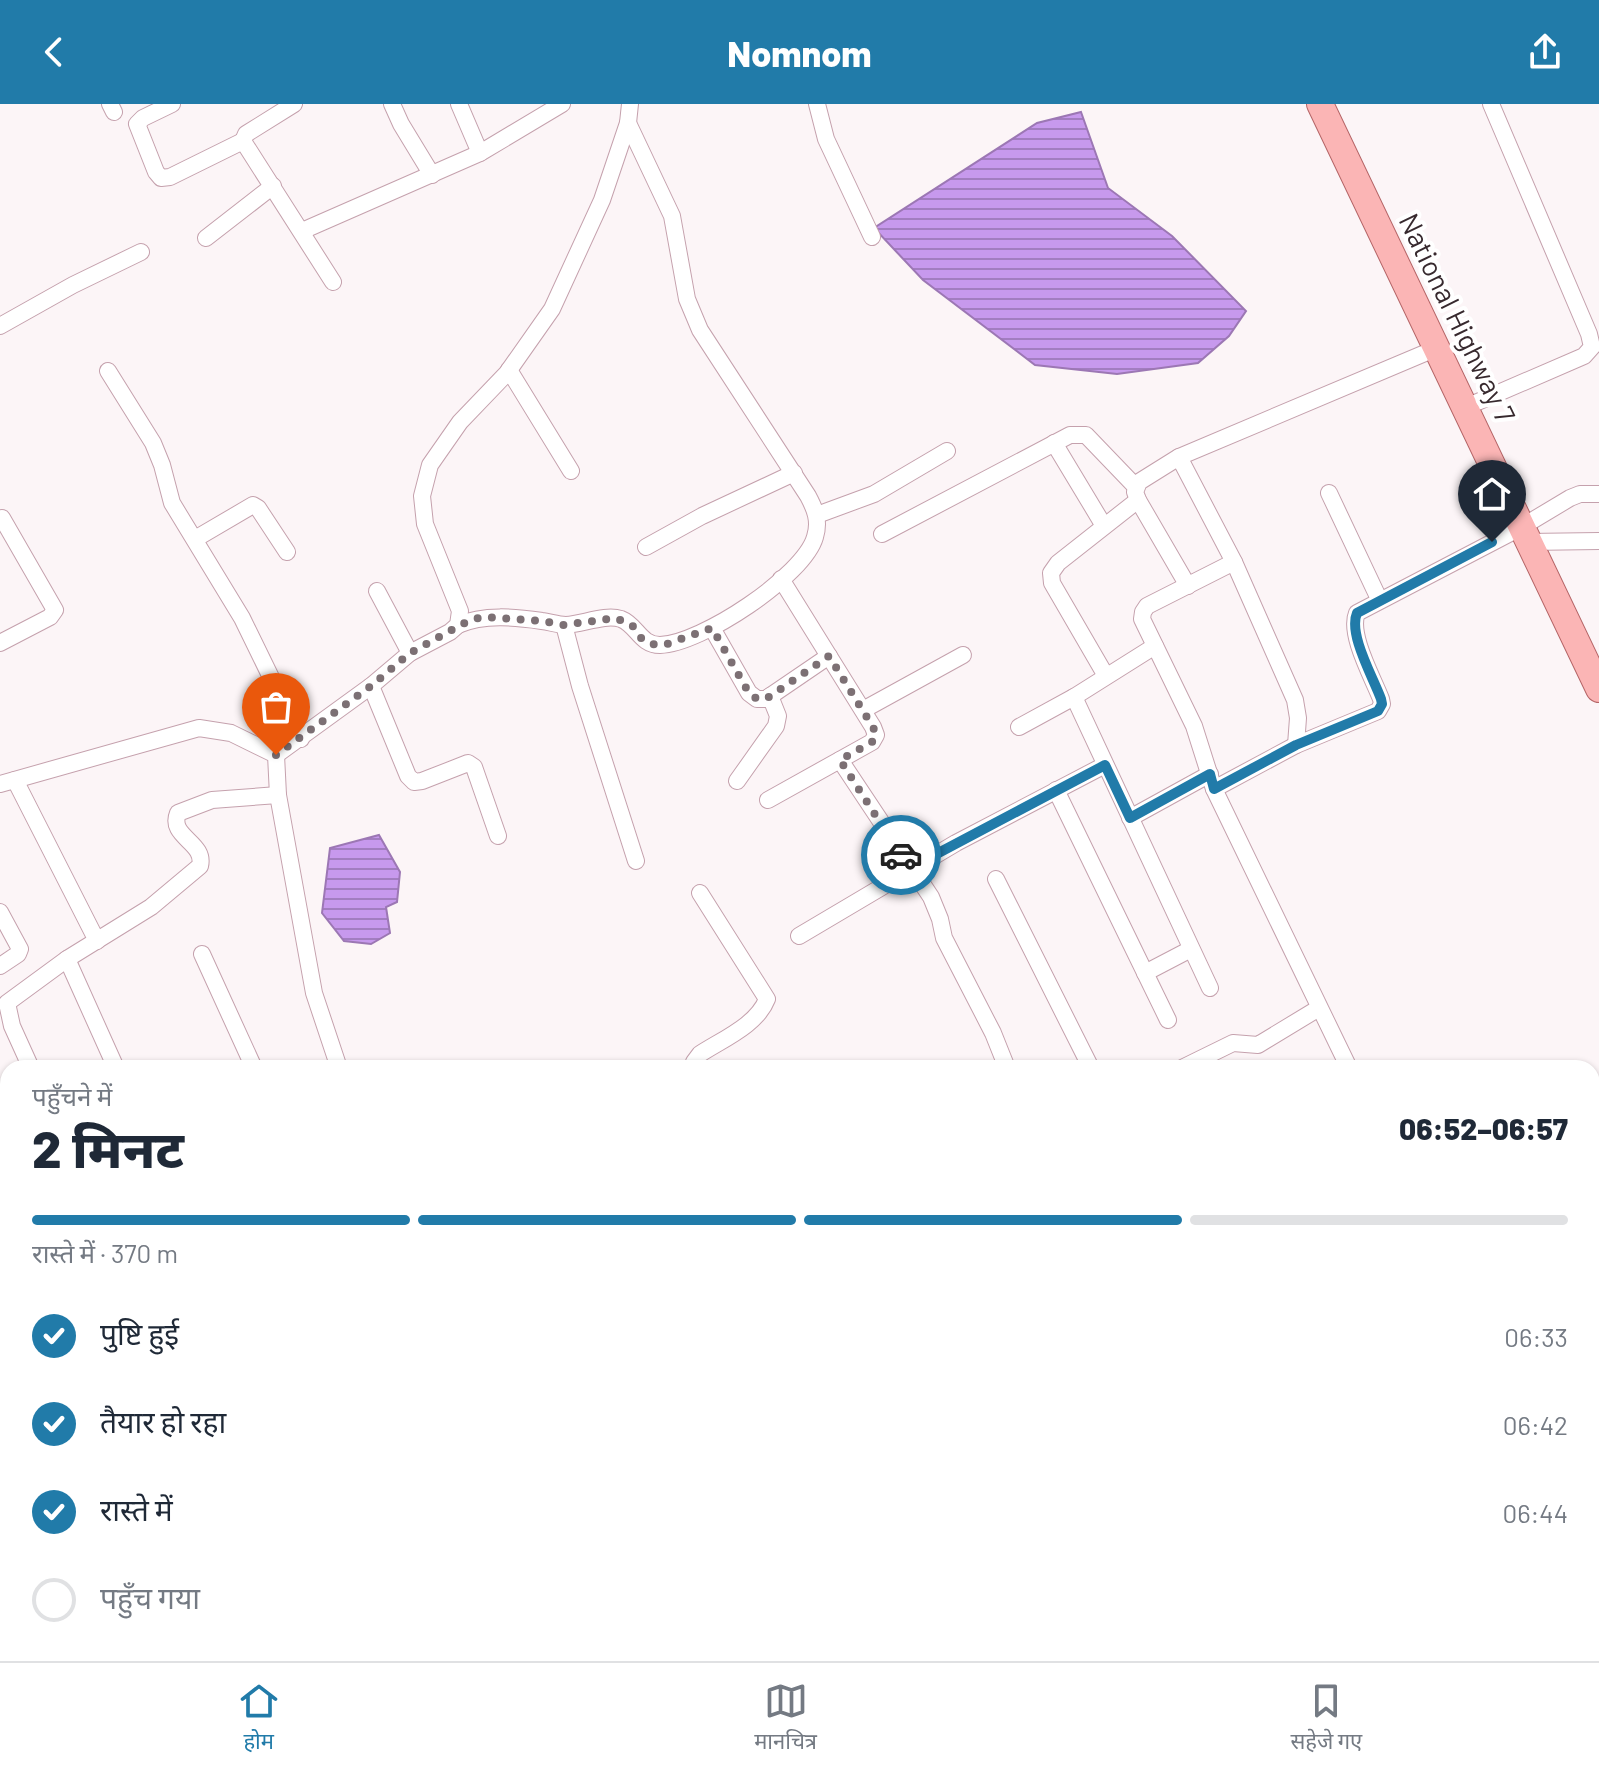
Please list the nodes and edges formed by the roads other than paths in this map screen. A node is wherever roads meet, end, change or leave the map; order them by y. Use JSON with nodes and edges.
{"nodes":[{"id":1,"x":172,"y":104,"type":"edge"},
{"id":2,"x":294,"y":104,"type":"edge"},
{"id":3,"x":392,"y":104,"type":"edge"},
{"id":4,"x":459,"y":104,"type":"edge"},
{"id":5,"x":562,"y":104,"type":"edge"},
{"id":6,"x":630,"y":104,"type":"edge"},
{"id":7,"x":817,"y":104,"type":"edge"},
{"id":8,"x":1320,"y":104,"type":"edge"},
{"id":9,"x":1491,"y":104,"type":"edge"},
{"id":10,"x":628,"y":123,"type":"junction"},
{"id":11,"x":243,"y":141,"type":"junction"},
{"id":12,"x":480,"y":153,"type":"junction"},
{"id":13,"x":432,"y":175,"type":"junction"},
{"id":14,"x":273,"y":186,"type":"junction"},
{"id":15,"x":302,"y":231,"type":"junction"},
{"id":16,"x":872,"y":237,"type":"dead end"},
{"id":17,"x":206,"y":238,"type":"dead end"},
{"id":18,"x":141,"y":252,"type":"dead end"},
{"id":19,"x":333,"y":282,"type":"dead end"},
{"id":20,"x":0,"y":326,"type":"edge"},
{"id":21,"x":1437,"y":348,"type":"junction"},
{"id":22,"x":509,"y":370,"type":"junction"},
{"id":23,"x":108,"y":371,"type":"dead end"},
{"id":24,"x":1466,"y":407,"type":"junction"},
{"id":25,"x":1054,"y":443,"type":"junction"},
{"id":26,"x":947,"y":451,"type":"dead end"},
{"id":27,"x":1179,"y":457,"type":"junction"},
{"id":28,"x":571,"y":471,"type":"dead end"},
{"id":29,"x":794,"y":473,"type":"junction"},
{"id":30,"x":1137,"y":493,"type":"junction"},
{"id":31,"x":1329,"y":493,"type":"dead end"},
{"id":32,"x":1599,"y":494,"type":"edge"},
{"id":33,"x":817,"y":515,"type":"junction"},
{"id":34,"x":2,"y":518,"type":"edge"},
{"id":35,"x":1104,"y":526,"type":"junction"},
{"id":36,"x":882,"y":534,"type":"dead end"},
{"id":37,"x":1524,"y":535,"type":"junction"},
{"id":38,"x":195,"y":539,"type":"junction"},
{"id":39,"x":1599,"y":541,"type":"edge"},
{"id":40,"x":646,"y":547,"type":"dead end"},
{"id":41,"x":287,"y":552,"type":"dead end"},
{"id":42,"x":1234,"y":562,"type":"junction"},
{"id":43,"x":781,"y":579,"type":"junction"},
{"id":44,"x":1188,"y":586,"type":"junction"},
{"id":45,"x":377,"y":591,"type":"dead end"},
{"id":46,"x":1379,"y":599,"type":"junction"},
{"id":47,"x":458,"y":625,"type":"junction"},
{"id":48,"x":564,"y":625,"type":"junction"},
{"id":49,"x":712,"y":628,"type":"junction"},
{"id":50,"x":0,"y":643,"type":"edge"},
{"id":51,"x":1155,"y":646,"type":"junction"},
{"id":52,"x":410,"y":653,"type":"junction"},
{"id":53,"x":1591,"y":654,"type":"edge"},
{"id":54,"x":963,"y":655,"type":"dead end"},
{"id":55,"x":829,"y":656,"type":"junction"},
{"id":56,"x":1106,"y":676,"type":"junction"},
{"id":57,"x":371,"y":686,"type":"junction"},
{"id":58,"x":1599,"y":689,"type":"edge"},
{"id":59,"x":770,"y":696,"type":"junction"},
{"id":60,"x":1074,"y":697,"type":"junction"},
{"id":61,"x":863,"y":710,"type":"junction"},
{"id":62,"x":1019,"y":727,"type":"dead end"},
{"id":63,"x":301,"y":739,"type":"junction"},
{"id":64,"x":1296,"y":745,"type":"junction"},
{"id":65,"x":276,"y":755,"type":"junction"},
{"id":66,"x":840,"y":760,"type":"junction"},
{"id":67,"x":1105,"y":765,"type":"junction"},
{"id":68,"x":737,"y":781,"type":"dead end"},
{"id":69,"x":7,"y":782,"type":"edge"},
{"id":70,"x":1212,"y":782,"type":"junction"},
{"id":71,"x":1056,"y":790,"type":"junction"},
{"id":72,"x":278,"y":795,"type":"junction"},
{"id":73,"x":768,"y":800,"type":"dead end"},
{"id":74,"x":1130,"y":818,"type":"junction"},
{"id":75,"x":498,"y":836,"type":"dead end"},
{"id":76,"x":636,"y":861,"type":"dead end"},
{"id":77,"x":910,"y":868,"type":"junction"},
{"id":78,"x":996,"y":879,"type":"dead end"},
{"id":79,"x":700,"y":893,"type":"dead end"},
{"id":80,"x":0,"y":912,"type":"edge"},
{"id":81,"x":799,"y":936,"type":"dead end"},
{"id":82,"x":97,"y":941,"type":"junction"},
{"id":83,"x":1191,"y":949,"type":"junction"},
{"id":84,"x":202,"y":954,"type":"dead end"},
{"id":85,"x":67,"y":959,"type":"junction"},
{"id":86,"x":0,"y":966,"type":"edge"},
{"id":87,"x":1145,"y":973,"type":"junction"},
{"id":88,"x":1210,"y":988,"type":"dead end"},
{"id":89,"x":1319,"y":1008,"type":"junction"},
{"id":90,"x":1168,"y":1020,"type":"dead end"},
{"id":91,"x":27,"y":1060,"type":"edge"},
{"id":92,"x":112,"y":1060,"type":"edge"},
{"id":93,"x":250,"y":1060,"type":"edge"},
{"id":94,"x":336,"y":1060,"type":"edge"},
{"id":95,"x":696,"y":1060,"type":"edge"},
{"id":96,"x":1004,"y":1060,"type":"edge"},
{"id":97,"x":1087,"y":1060,"type":"edge"},
{"id":98,"x":1198,"y":1060,"type":"edge"},
{"id":99,"x":1345,"y":1060,"type":"edge"}],
"edges":[{"from":1,"to":11,"type":"street"},
{"from":2,"to":11,"type":"street"},
{"from":3,"to":13,"type":"street"},
{"from":4,"to":12,"type":"street"},
{"from":5,"to":12,"type":"street"},
{"from":6,"to":10,"type":"street"},
{"from":7,"to":16,"type":"street"},
{"from":8,"to":21,"type":"main road","name":"National Highway 7"},
{"from":9,"to":24,"type":"street"},
{"from":10,"to":22,"type":"street"},
{"from":10,"to":29,"type":"street"},
{"from":11,"to":14,"type":"street"},
{"from":12,"to":13,"type":"street"},
{"from":13,"to":15,"type":"street"},
{"from":14,"to":15,"type":"street"},
{"from":14,"to":17,"type":"street"},
{"from":15,"to":19,"type":"street"},
{"from":18,"to":20,"type":"street"},
{"from":21,"to":24,"type":"main road","name":"National Highway 7"},
{"from":21,"to":27,"type":"street"},
{"from":22,"to":28,"type":"street"},
{"from":22,"to":47,"type":"street"},
{"from":23,"to":38,"type":"street"},
{"from":24,"to":37,"type":"main road","name":"National Highway 7"},
{"from":25,"to":30,"type":"street"},
{"from":25,"to":35,"type":"street"},
{"from":25,"to":36,"type":"street"},
{"from":26,"to":33,"type":"street"},
{"from":27,"to":30,"type":"street"},
{"from":27,"to":42,"type":"street"},
{"from":29,"to":33,"type":"street"},
{"from":29,"to":40,"type":"street"},
{"from":30,"to":35,"type":"street"},
{"from":30,"to":44,"type":"street"},
{"from":31,"to":46,"type":"street"},
{"from":32,"to":37,"type":"street"},
{"from":33,"to":43,"type":"street"},
{"from":34,"to":50,"type":"street"},
{"from":35,"to":56,"type":"street"},
{"from":37,"to":39,"type":"street"},
{"from":37,"to":46,"type":"street"},
{"from":37,"to":53,"type":"main road","name":"National Highway 7"},
{"from":38,"to":41,"type":"street"},
{"from":38,"to":63,"type":"street"},
{"from":42,"to":44,"type":"street"},
{"from":42,"to":64,"type":"street"},
{"from":43,"to":49,"type":"street"},
{"from":43,"to":55,"type":"street"},
{"from":44,"to":51,"type":"street"},
{"from":45,"to":52,"type":"street"},
{"from":46,"to":64,"type":"street"},
{"from":47,"to":48,"type":"street"},
{"from":47,"to":52,"type":"street"},
{"from":48,"to":49,"type":"street"},
{"from":48,"to":76,"type":"street"},
{"from":49,"to":59,"type":"street"},
{"from":51,"to":56,"type":"street"},
{"from":51,"to":70,"type":"street"},
{"from":52,"to":57,"type":"street"},
{"from":53,"to":58,"type":"main road","name":"National Highway 7"},
{"from":54,"to":61,"type":"street"},
{"from":55,"to":59,"type":"street"},
{"from":55,"to":61,"type":"street"},
{"from":56,"to":60,"type":"street"},
{"from":57,"to":63,"type":"street"},
{"from":57,"to":75,"type":"street"},
{"from":59,"to":68,"type":"street"},
{"from":60,"to":62,"type":"street"},
{"from":60,"to":67,"type":"street"},
{"from":61,"to":66,"type":"street"},
{"from":63,"to":65,"type":"street"},
{"from":64,"to":70,"type":"street"},
{"from":65,"to":69,"type":"street"},
{"from":65,"to":72,"type":"street"},
{"from":66,"to":73,"type":"street"},
{"from":66,"to":77,"type":"street"},
{"from":67,"to":71,"type":"street"},
{"from":67,"to":74,"type":"street"},
{"from":69,"to":82,"type":"street"},
{"from":70,"to":74,"type":"street"},
{"from":70,"to":89,"type":"street"},
{"from":71,"to":77,"type":"street"},
{"from":71,"to":87,"type":"street"},
{"from":72,"to":82,"type":"street"},
{"from":72,"to":94,"type":"street"},
{"from":74,"to":83,"type":"street"},
{"from":77,"to":81,"type":"street"},
{"from":77,"to":96,"type":"street"},
{"from":78,"to":97,"type":"street"},
{"from":79,"to":95,"type":"street"},
{"from":80,"to":86,"type":"street"},
{"from":82,"to":85,"type":"street"},
{"from":83,"to":87,"type":"street"},
{"from":83,"to":88,"type":"street"},
{"from":84,"to":93,"type":"street"},
{"from":85,"to":91,"type":"street"},
{"from":85,"to":92,"type":"street"},
{"from":87,"to":90,"type":"street"},
{"from":89,"to":98,"type":"street"},
{"from":89,"to":99,"type":"street"}]}
